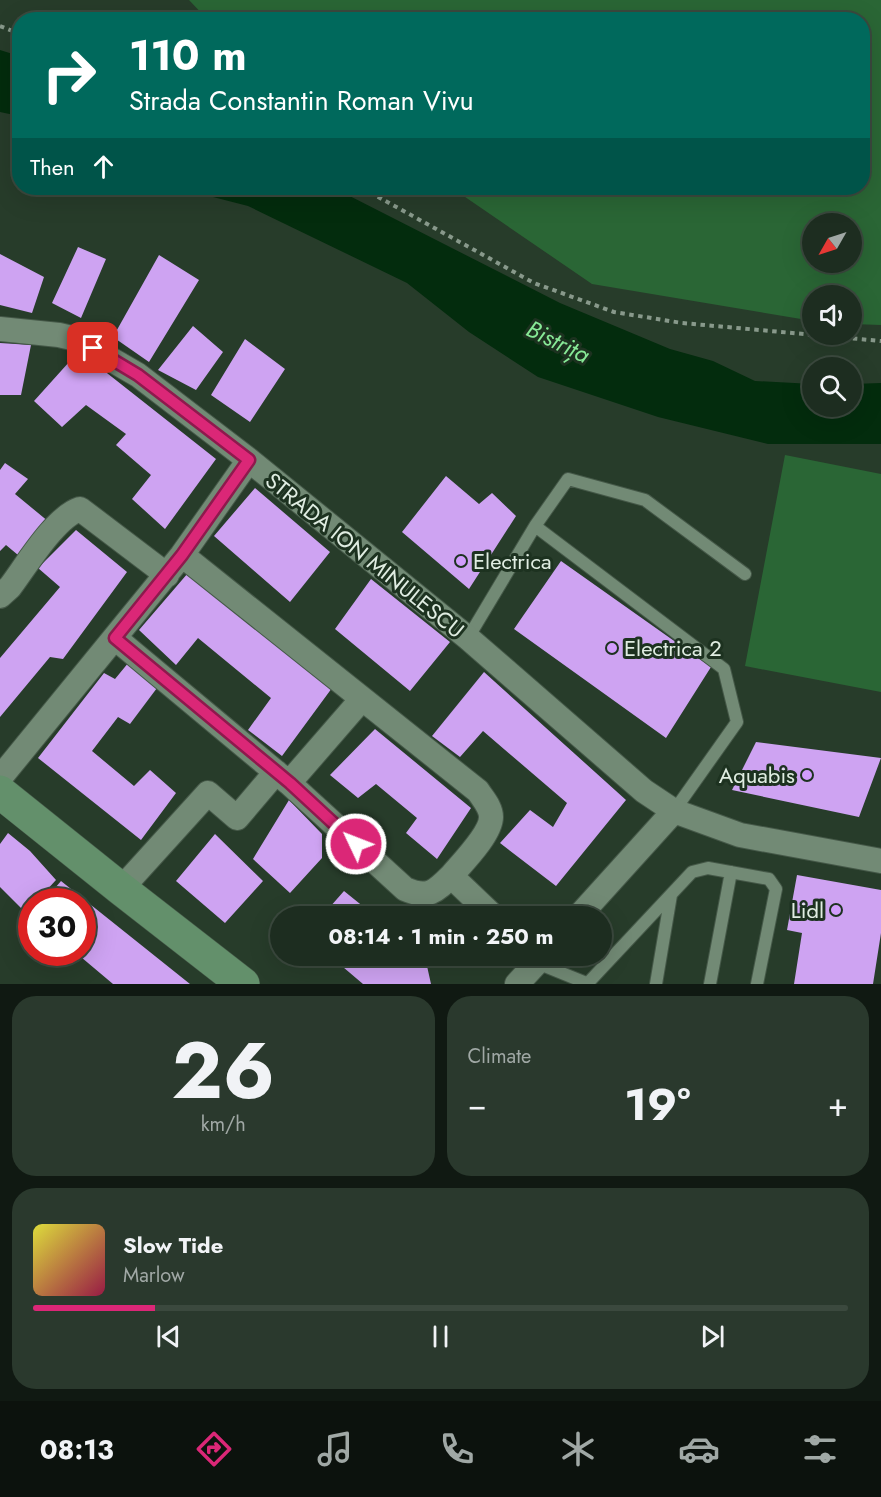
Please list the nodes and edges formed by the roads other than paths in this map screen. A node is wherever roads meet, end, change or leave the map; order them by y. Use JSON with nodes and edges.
{"nodes":[{"id":1,"x":0,"y":329,"type":"edge"},
{"id":2,"x":249,"y":460,"type":"junction"},
{"id":3,"x":535,"y":526,"type":"junction"},
{"id":4,"x":182,"y":555,"type":"junction"},
{"id":5,"x":745,"y":574,"type":"dead end"},
{"id":6,"x":167,"y":575,"type":"junction"},
{"id":7,"x":0,"y":596,"type":"edge"},
{"id":8,"x":115,"y":638,"type":"junction"},
{"id":9,"x":468,"y":638,"type":"junction"},
{"id":10,"x":361,"y":700,"type":"junction"},
{"id":11,"x":283,"y":777,"type":"junction"},
{"id":12,"x":2,"y":793,"type":"edge"},
{"id":13,"x":674,"y":811,"type":"junction"},
{"id":14,"x":880,"y":858,"type":"edge"},
{"id":15,"x":731,"y":872,"type":"junction"},
{"id":16,"x":451,"y":876,"type":"junction"},
{"id":17,"x":121,"y":889,"type":"junction"},
{"id":18,"x":671,"y":894,"type":"junction"},
{"id":19,"x":482,"y":906,"type":"edge"},
{"id":20,"x":588,"y":906,"type":"edge"},
{"id":21,"x":534,"y":966,"type":"edge"},
{"id":22,"x":553,"y":966,"type":"edge"},
{"id":23,"x":243,"y":984,"type":"edge"},
{"id":24,"x":517,"y":984,"type":"edge"},
{"id":25,"x":588,"y":984,"type":"edge"},
{"id":26,"x":656,"y":984,"type":"edge"},
{"id":27,"x":710,"y":984,"type":"edge"},
{"id":28,"x":758,"y":984,"type":"edge"}],
"edges":[{"from":1,"to":2,"type":"street","name":"STRADA ION MINULESCU"},
{"from":2,"to":4,"type":"street"},
{"from":2,"to":9,"type":"street","name":"STRADA ION MINULESCU"},
{"from":3,"to":5,"type":"lane"},
{"from":3,"to":9,"type":"lane"},
{"from":3,"to":13,"type":"lane"},
{"from":4,"to":6,"type":"street"},
{"from":4,"to":10,"type":"street"},
{"from":6,"to":7,"type":"street"},
{"from":6,"to":8,"type":"street"},
{"from":8,"to":11,"type":"street"},
{"from":8,"to":12,"type":"street"},
{"from":9,"to":13,"type":"street","name":"STRADA ION MINULESCU"},
{"from":10,"to":11,"type":"street"},
{"from":10,"to":16,"type":"street"},
{"from":11,"to":16,"type":"street"},
{"from":11,"to":17,"type":"street"},
{"from":12,"to":17,"type":"street"},
{"from":13,"to":14,"type":"street","name":"STRADA ION MINULESCU"},
{"from":13,"to":20,"type":"street"},
{"from":15,"to":18,"type":"lane"},
{"from":15,"to":27,"type":"lane"},
{"from":15,"to":28,"type":"lane"},
{"from":16,"to":19,"type":"street"},
{"from":17,"to":23,"type":"street"},
{"from":18,"to":25,"type":"lane"},
{"from":18,"to":26,"type":"lane"},
{"from":21,"to":24,"type":"street"},
{"from":22,"to":25,"type":"lane"}]}
